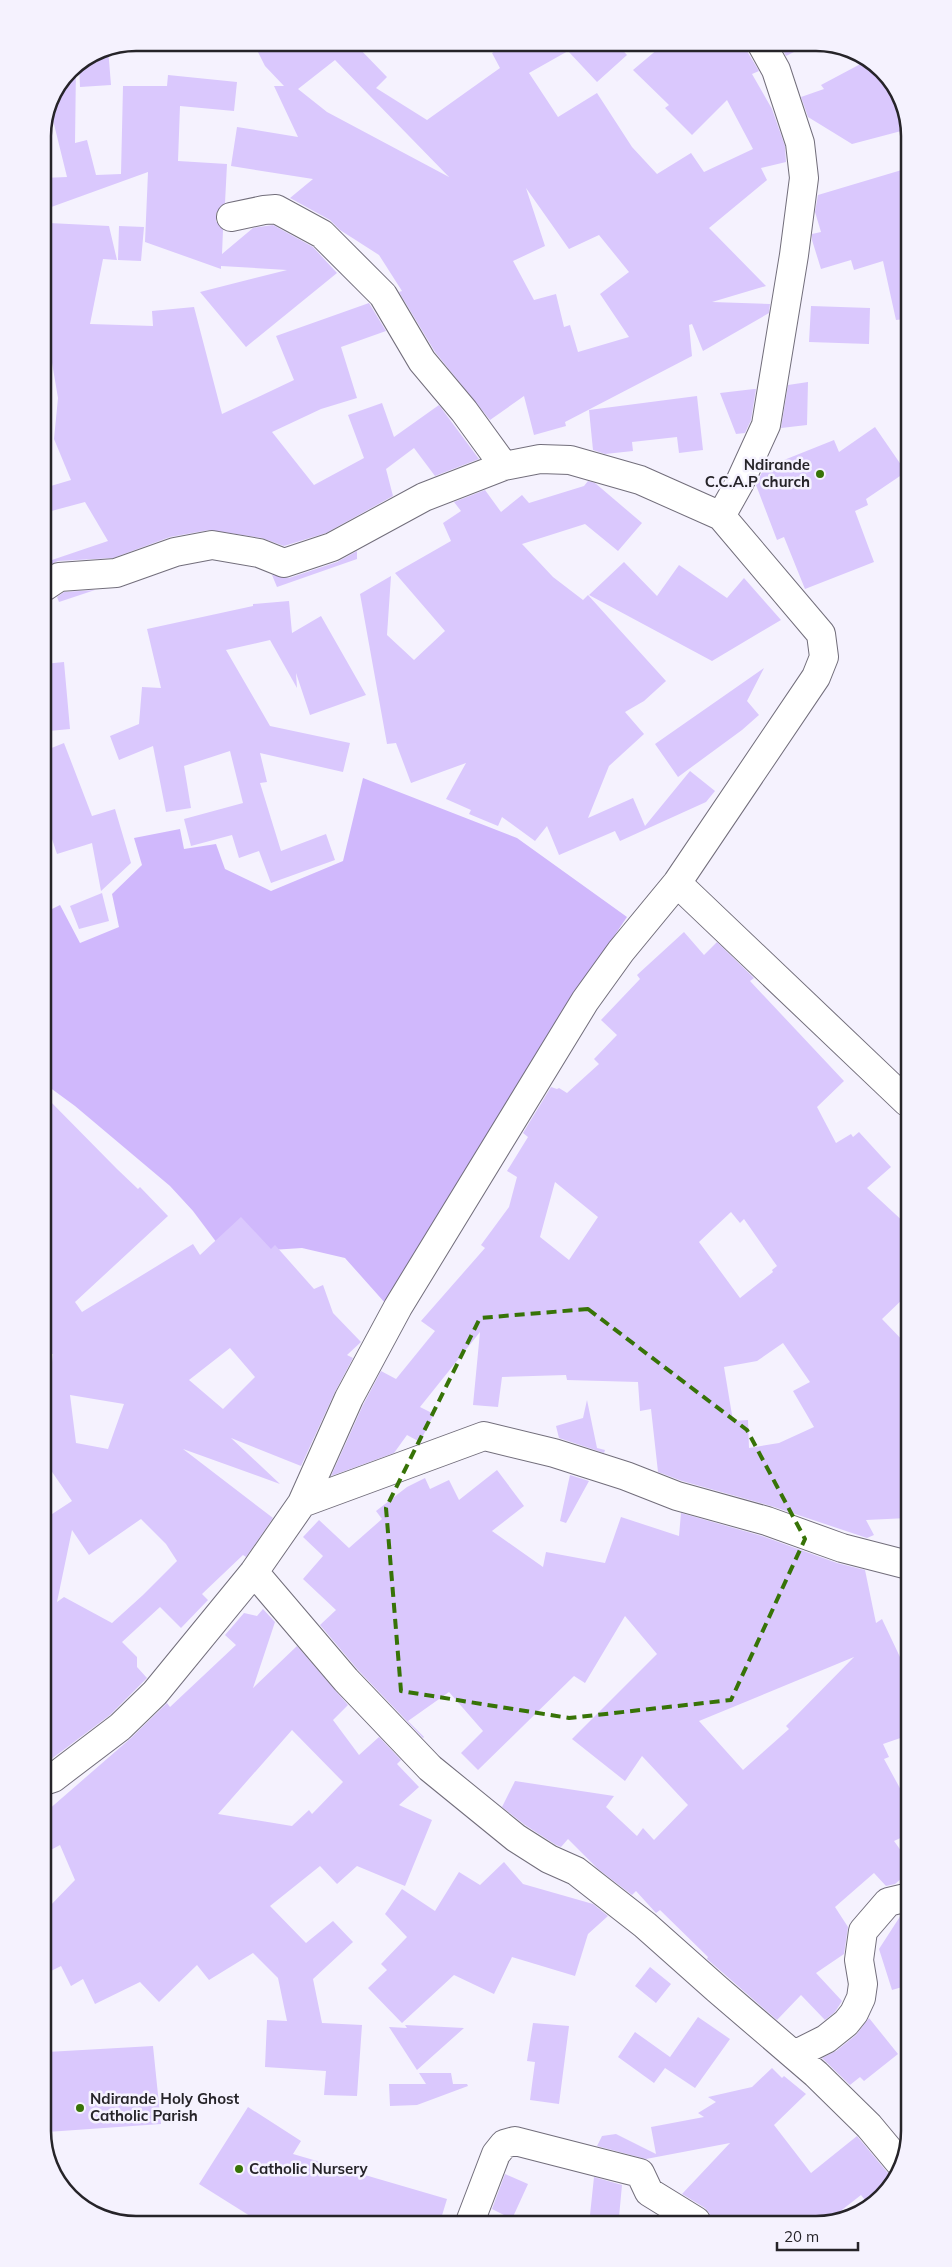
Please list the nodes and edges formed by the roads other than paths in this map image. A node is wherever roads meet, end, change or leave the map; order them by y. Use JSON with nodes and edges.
{"nodes":[{"id":1,"x":765,"y":51,"type":"edge"},
{"id":2,"x":231,"y":217,"type":"dead end"},
{"id":3,"x":504,"y":466,"type":"junction"},
{"id":4,"x":720,"y":516,"type":"junction"},
{"id":5,"x":51,"y":583,"type":"edge"},
{"id":6,"x":677,"y":883,"type":"junction"},
{"id":7,"x":901,"y":1096,"type":"edge"},
{"id":8,"x":302,"y":1503,"type":"junction"},
{"id":9,"x":901,"y":1563,"type":"edge"},
{"id":10,"x":254,"y":1572,"type":"junction"},
{"id":11,"x":51,"y":1776,"type":"edge"},
{"id":12,"x":901,"y":1899,"type":"edge"},
{"id":13,"x":794,"y":2054,"type":"junction"},
{"id":14,"x":896,"y":2158,"type":"edge"},
{"id":15,"x":472,"y":2216,"type":"edge"},
{"id":16,"x":688,"y":2216,"type":"edge"}],
"edges":[{"from":1,"to":4,"type":"street"},
{"from":2,"to":3,"type":"street"},
{"from":3,"to":4,"type":"street"},
{"from":3,"to":5,"type":"street"},
{"from":4,"to":6,"type":"street"},
{"from":6,"to":7,"type":"street"},
{"from":6,"to":8,"type":"street"},
{"from":8,"to":9,"type":"street"},
{"from":8,"to":10,"type":"street"},
{"from":10,"to":11,"type":"street"},
{"from":10,"to":13,"type":"street"},
{"from":12,"to":13,"type":"street"},
{"from":13,"to":14,"type":"street"},
{"from":15,"to":16,"type":"street"}]}
